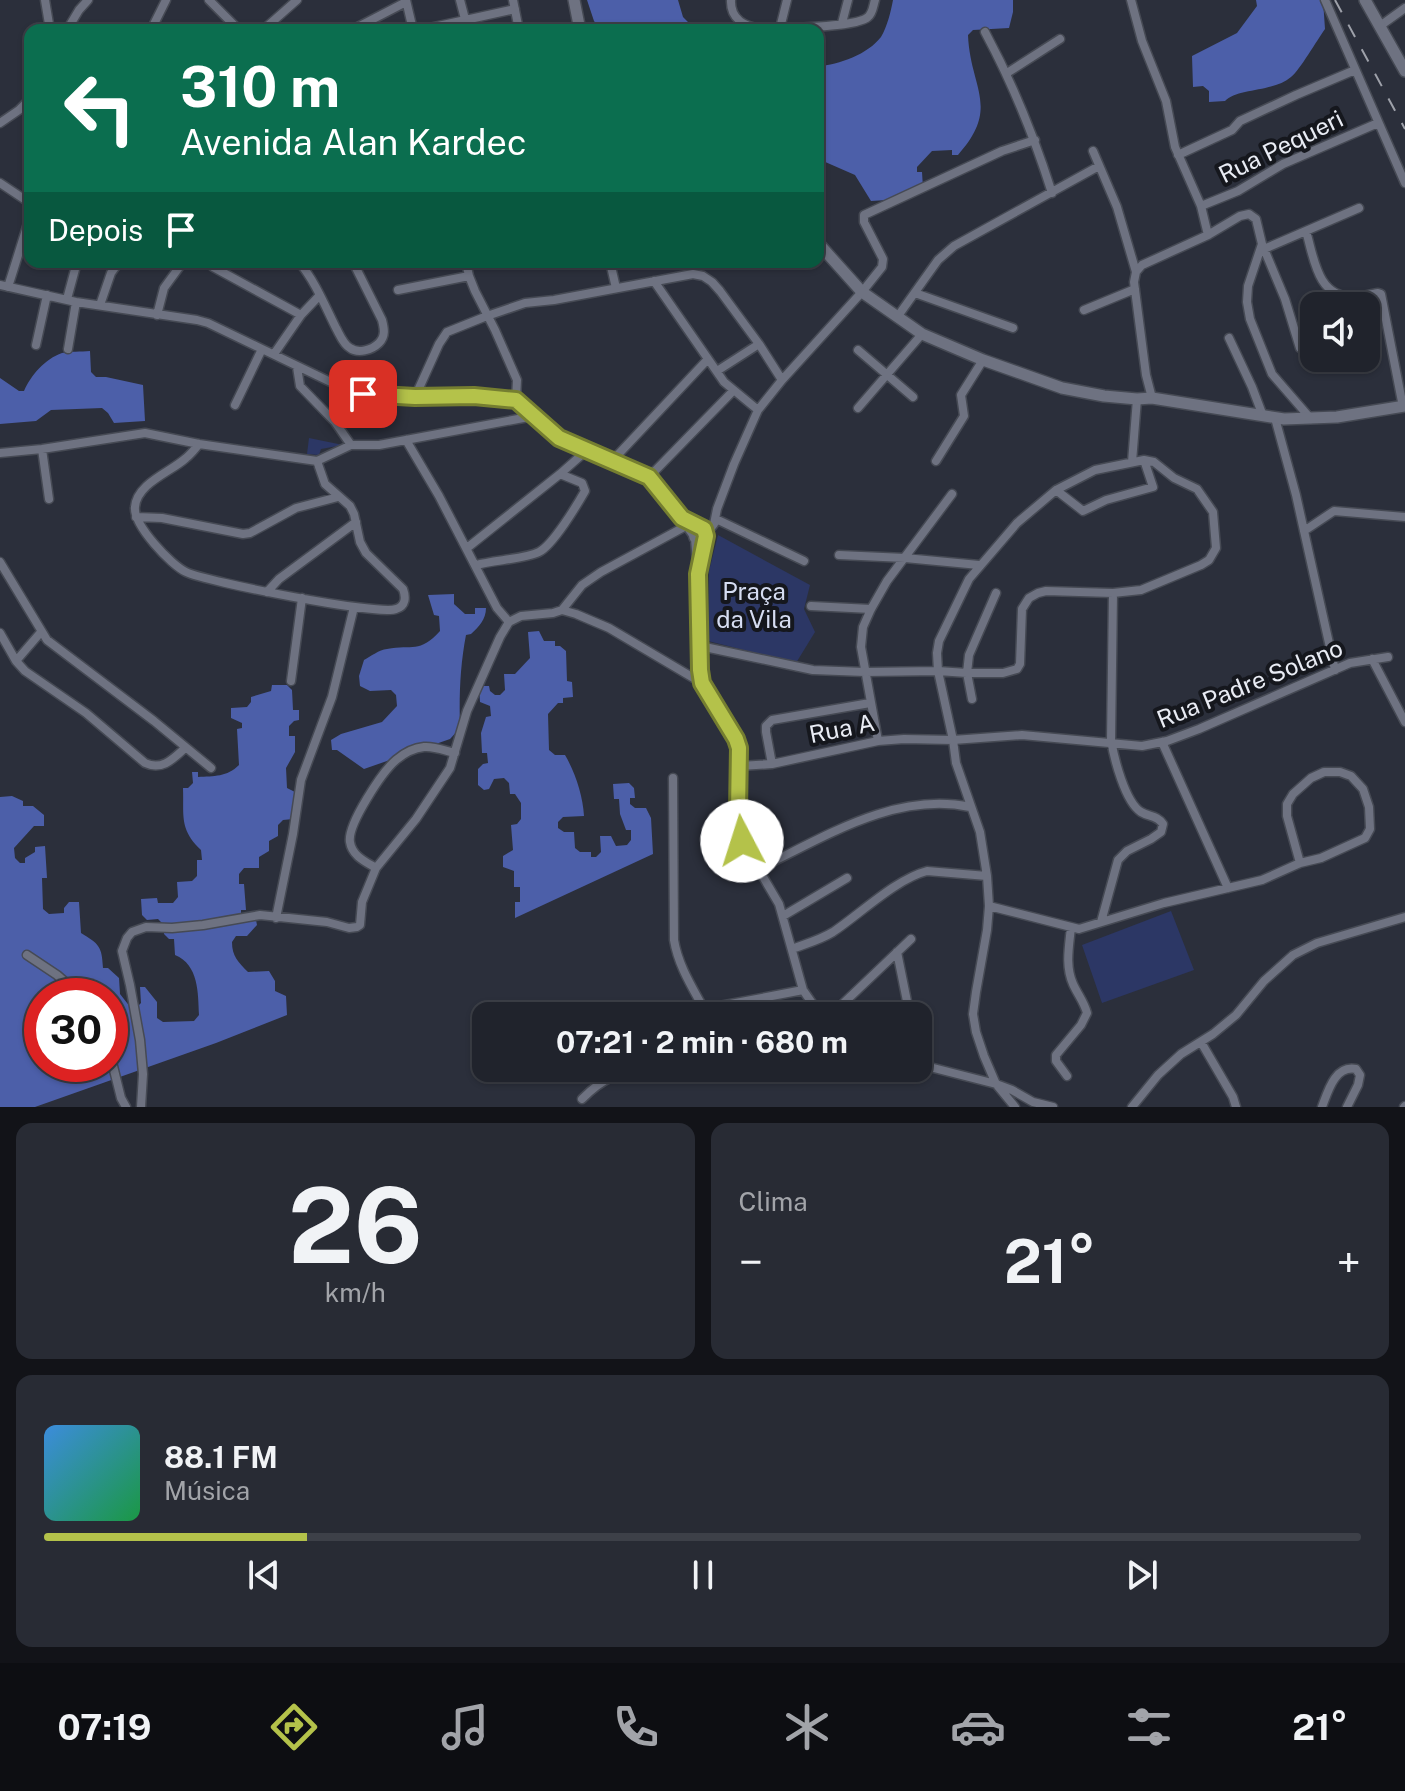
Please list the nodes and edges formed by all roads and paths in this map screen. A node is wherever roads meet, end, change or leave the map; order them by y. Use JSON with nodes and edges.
{"nodes":[{"id":1,"x":45,"y":0,"type":"edge"},
{"id":2,"x":88,"y":0,"type":"edge"},
{"id":3,"x":166,"y":0,"type":"edge"},
{"id":4,"x":209,"y":0,"type":"edge"},
{"id":5,"x":297,"y":0,"type":"edge"},
{"id":6,"x":460,"y":0,"type":"edge"},
{"id":7,"x":574,"y":0,"type":"edge"},
{"id":8,"x":731,"y":0,"type":"edge"},
{"id":9,"x":787,"y":0,"type":"edge"},
{"id":10,"x":848,"y":0,"type":"edge"},
{"id":11,"x":875,"y":0,"type":"edge"},
{"id":12,"x":1131,"y":0,"type":"edge"},
{"id":13,"x":1325,"y":0,"type":"edge"},
{"id":14,"x":1365,"y":0,"type":"edge"},
{"id":15,"x":406,"y":1,"type":"edge"},
{"id":16,"x":514,"y":5,"type":"edge"},
{"id":17,"x":1405,"y":8,"type":"edge"},
{"id":18,"x":465,"y":19,"type":"junction"},
{"id":19,"x":842,"y":23,"type":"junction"},
{"id":20,"x":49,"y":24,"type":"edge"},
{"id":21,"x":71,"y":24,"type":"edge"},
{"id":22,"x":154,"y":24,"type":"edge"},
{"id":23,"x":233,"y":24,"type":"edge"},
{"id":24,"x":270,"y":24,"type":"edge"},
{"id":25,"x":363,"y":24,"type":"edge"},
{"id":26,"x":412,"y":24,"type":"edge"},
{"id":27,"x":445,"y":24,"type":"edge"},
{"id":28,"x":579,"y":24,"type":"edge"},
{"id":29,"x":745,"y":24,"type":"edge"},
{"id":30,"x":781,"y":24,"type":"edge"},
{"id":31,"x":1380,"y":26,"type":"junction"},
{"id":32,"x":824,"y":27,"type":"edge"},
{"id":33,"x":985,"y":32,"type":"dead end"},
{"id":34,"x":1060,"y":39,"type":"dead end"},
{"id":35,"x":1355,"y":70,"type":"junction"},
{"id":36,"x":1405,"y":71,"type":"edge"},
{"id":37,"x":1007,"y":73,"type":"junction"},
{"id":38,"x":24,"y":105,"type":"edge"},
{"id":39,"x":0,"y":123,"type":"edge"},
{"id":40,"x":1378,"y":123,"type":"junction"},
{"id":41,"x":1035,"y":140,"type":"junction"},
{"id":42,"x":1093,"y":151,"type":"dead end"},
{"id":43,"x":1178,"y":155,"type":"junction"},
{"id":44,"x":1099,"y":166,"type":"junction"},
{"id":45,"x":0,"y":183,"type":"edge"},
{"id":46,"x":1405,"y":183,"type":"edge"},
{"id":47,"x":1052,"y":193,"type":"junction"},
{"id":48,"x":24,"y":199,"type":"edge"},
{"id":49,"x":1201,"y":206,"type":"junction"},
{"id":50,"x":1359,"y":208,"type":"dead end"},
{"id":51,"x":1306,"y":231,"type":"junction"},
{"id":52,"x":24,"y":233,"type":"edge"},
{"id":53,"x":1208,"y":235,"type":"junction"},
{"id":54,"x":1263,"y":246,"type":"junction"},
{"id":55,"x":824,"y":250,"type":"edge"},
{"id":56,"x":76,"y":268,"type":"edge"},
{"id":57,"x":115,"y":268,"type":"edge"},
{"id":58,"x":179,"y":268,"type":"edge"},
{"id":59,"x":215,"y":268,"type":"edge"},
{"id":60,"x":303,"y":268,"type":"edge"},
{"id":61,"x":356,"y":268,"type":"edge"},
{"id":62,"x":467,"y":268,"type":"edge"},
{"id":63,"x":611,"y":268,"type":"edge"},
{"id":64,"x":1136,"y":272,"type":"junction"},
{"id":65,"x":469,"y":276,"type":"junction"},
{"id":66,"x":654,"y":281,"type":"junction"},
{"id":67,"x":4,"y":286,"type":"edge"},
{"id":68,"x":616,"y":288,"type":"junction"},
{"id":69,"x":1135,"y":289,"type":"junction"},
{"id":70,"x":398,"y":290,"type":"dead end"},
{"id":71,"x":862,"y":292,"type":"junction"},
{"id":72,"x":915,"y":293,"type":"junction"},
{"id":73,"x":47,"y":295,"type":"junction"},
{"id":74,"x":319,"y":296,"type":"junction"},
{"id":75,"x":72,"y":300,"type":"junction"},
{"id":76,"x":100,"y":305,"type":"junction"},
{"id":77,"x":1084,"y":310,"type":"dead end"},
{"id":78,"x":157,"y":315,"type":"junction"},
{"id":79,"x":301,"y":315,"type":"junction"},
{"id":80,"x":487,"y":316,"type":"junction"},
{"id":81,"x":898,"y":316,"type":"junction"},
{"id":82,"x":1013,"y":328,"type":"dead end"},
{"id":83,"x":922,"y":334,"type":"junction"},
{"id":84,"x":1229,"y":338,"type":"dead end"},
{"id":85,"x":759,"y":344,"type":"junction"},
{"id":86,"x":36,"y":345,"type":"dead end"},
{"id":87,"x":1300,"y":348,"type":"dead end"},
{"id":88,"x":68,"y":349,"type":"dead end"},
{"id":89,"x":262,"y":349,"type":"junction"},
{"id":90,"x":858,"y":350,"type":"dead end"},
{"id":91,"x":274,"y":354,"type":"junction"},
{"id":92,"x":708,"y":359,"type":"junction"},
{"id":93,"x":983,"y":360,"type":"junction"},
{"id":94,"x":297,"y":367,"type":"junction"},
{"id":95,"x":717,"y":371,"type":"junction"},
{"id":96,"x":887,"y":374,"type":"junction"},
{"id":97,"x":782,"y":380,"type":"junction"},
{"id":98,"x":733,"y":391,"type":"junction"},
{"id":99,"x":415,"y":397,"type":"junction"},
{"id":100,"x":913,"y":397,"type":"dead end"},
{"id":101,"x":1152,"y":398,"type":"junction"},
{"id":102,"x":1137,"y":399,"type":"junction"},
{"id":103,"x":516,"y":400,"type":"junction"},
{"id":104,"x":235,"y":405,"type":"dead end"},
{"id":105,"x":1404,"y":406,"type":"edge"},
{"id":106,"x":858,"y":408,"type":"dead end"},
{"id":107,"x":758,"y":410,"type":"junction"},
{"id":108,"x":534,"y":416,"type":"junction"},
{"id":109,"x":1269,"y":417,"type":"junction"},
{"id":110,"x":1311,"y":419,"type":"junction"},
{"id":111,"x":406,"y":440,"type":"junction"},
{"id":112,"x":199,"y":444,"type":"junction"},
{"id":113,"x":351,"y":445,"type":"junction"},
{"id":114,"x":42,"y":449,"type":"junction"},
{"id":115,"x":586,"y":451,"type":"junction"},
{"id":116,"x":0,"y":453,"type":"edge"},
{"id":117,"x":1144,"y":460,"type":"junction"},
{"id":118,"x":317,"y":461,"type":"junction"},
{"id":119,"x":612,"y":461,"type":"junction"},
{"id":120,"x":936,"y":461,"type":"dead end"},
{"id":121,"x":1132,"y":462,"type":"junction"},
{"id":122,"x":560,"y":474,"type":"junction"},
{"id":123,"x":649,"y":477,"type":"junction"},
{"id":124,"x":1056,"y":490,"type":"junction"},
{"id":125,"x":952,"y":494,"type":"dead end"},
{"id":126,"x":338,"y":497,"type":"junction"},
{"id":127,"x":49,"y":499,"type":"dead end"},
{"id":128,"x":717,"y":509,"type":"junction"},
{"id":129,"x":136,"y":514,"type":"junction"},
{"id":130,"x":1405,"y":517,"type":"edge"},
{"id":131,"x":716,"y":519,"type":"junction"},
{"id":132,"x":356,"y":522,"type":"junction"},
{"id":133,"x":684,"y":522,"type":"junction"},
{"id":134,"x":1304,"y":531,"type":"junction"},
{"id":135,"x":700,"y":534,"type":"junction"},
{"id":136,"x":467,"y":548,"type":"junction"},
{"id":137,"x":839,"y":555,"type":"dead end"},
{"id":138,"x":905,"y":558,"type":"junction"},
{"id":139,"x":804,"y":561,"type":"dead end"},
{"id":140,"x":0,"y":562,"type":"edge"},
{"id":141,"x":476,"y":565,"type":"junction"},
{"id":142,"x":979,"y":565,"type":"junction"},
{"id":143,"x":267,"y":592,"type":"junction"},
{"id":144,"x":996,"y":593,"type":"dead end"},
{"id":145,"x":1113,"y":593,"type":"junction"},
{"id":146,"x":302,"y":598,"type":"junction"},
{"id":147,"x":811,"y":606,"type":"dead end"},
{"id":148,"x":354,"y":607,"type":"junction"},
{"id":149,"x":871,"y":609,"type":"junction"},
{"id":150,"x":562,"y":610,"type":"junction"},
{"id":151,"x":509,"y":622,"type":"junction"},
{"id":152,"x":41,"y":632,"type":"junction"},
{"id":153,"x":0,"y":633,"type":"edge"},
{"id":154,"x":700,"y":646,"type":"junction"},
{"id":155,"x":1388,"y":657,"type":"dead end"},
{"id":156,"x":1372,"y":659,"type":"junction"},
{"id":157,"x":16,"y":661,"type":"junction"},
{"id":158,"x":1335,"y":670,"type":"junction"},
{"id":159,"x":938,"y":671,"type":"junction"},
{"id":160,"x":865,"y":672,"type":"junction"},
{"id":161,"x":967,"y":673,"type":"junction"},
{"id":162,"x":291,"y":681,"type":"dead end"},
{"id":163,"x":702,"y":683,"type":"junction"},
{"id":164,"x":972,"y":699,"type":"dead end"},
{"id":165,"x":870,"y":703,"type":"junction"},
{"id":166,"x":1405,"y":722,"type":"edge"},
{"id":167,"x":953,"y":740,"type":"junction"},
{"id":168,"x":878,"y":741,"type":"junction"},
{"id":169,"x":1162,"y":742,"type":"junction"},
{"id":170,"x":1112,"y":745,"type":"junction"},
{"id":171,"x":185,"y":748,"type":"junction"},
{"id":172,"x":455,"y":753,"type":"junction"},
{"id":173,"x":772,"y":764,"type":"junction"},
{"id":174,"x":740,"y":766,"type":"junction"},
{"id":175,"x":211,"y":768,"type":"dead end"},
{"id":176,"x":673,"y":778,"type":"dead end"},
{"id":177,"x":970,"y":807,"type":"junction"},
{"id":178,"x":1300,"y":863,"type":"junction"},
{"id":179,"x":376,"y":868,"type":"junction"},
{"id":180,"x":758,"y":869,"type":"junction"},
{"id":181,"x":987,"y":876,"type":"junction"},
{"id":182,"x":847,"y":878,"type":"dead end"},
{"id":183,"x":1228,"y":888,"type":"junction"},
{"id":184,"x":989,"y":906,"type":"junction"},
{"id":185,"x":783,"y":916,"type":"junction"},
{"id":186,"x":1405,"y":917,"type":"edge"},
{"id":187,"x":276,"y":918,"type":"junction"},
{"id":188,"x":1101,"y":922,"type":"junction"},
{"id":189,"x":1071,"y":927,"type":"junction"},
{"id":190,"x":911,"y":939,"type":"dead end"},
{"id":191,"x":792,"y":949,"type":"junction"},
{"id":192,"x":897,"y":952,"type":"junction"},
{"id":193,"x":27,"y":955,"type":"dead end"},
{"id":194,"x":60,"y":978,"type":"edge"},
{"id":195,"x":803,"y":990,"type":"junction"},
{"id":196,"x":700,"y":1002,"type":"edge"},
{"id":197,"x":740,"y":1002,"type":"edge"},
{"id":198,"x":811,"y":1002,"type":"edge"},
{"id":199,"x":845,"y":1002,"type":"edge"},
{"id":200,"x":907,"y":1002,"type":"edge"},
{"id":201,"x":1201,"y":1042,"type":"junction"},
{"id":202,"x":932,"y":1066,"type":"edge"},
{"id":203,"x":1067,"y":1076,"type":"dead end"},
{"id":204,"x":117,"y":1082,"type":"edge"},
{"id":205,"x":600,"y":1082,"type":"edge"},
{"id":206,"x":996,"y":1084,"type":"junction"},
{"id":207,"x":582,"y":1099,"type":"dead end"},
{"id":208,"x":1031,"y":1104,"type":"edge"},
{"id":209,"x":126,"y":1107,"type":"edge"},
{"id":210,"x":141,"y":1107,"type":"edge"},
{"id":211,"x":1015,"y":1107,"type":"edge"},
{"id":212,"x":1053,"y":1107,"type":"edge"},
{"id":213,"x":1132,"y":1107,"type":"edge"},
{"id":214,"x":1236,"y":1107,"type":"edge"},
{"id":215,"x":1322,"y":1107,"type":"edge"},
{"id":216,"x":1347,"y":1107,"type":"edge"}],
"edges":[{"from":1,"to":20,"type":"street"},
{"from":2,"to":21,"type":"street"},
{"from":3,"to":22,"type":"street"},
{"from":4,"to":23,"type":"street"},
{"from":5,"to":24,"type":"street"},
{"from":6,"to":18,"type":"street"},
{"from":7,"to":28,"type":"street"},
{"from":8,"to":29,"type":"street"},
{"from":9,"to":30,"type":"street"},
{"from":10,"to":19,"type":"street"},
{"from":11,"to":19,"type":"street"},
{"from":12,"to":43,"type":"street"},
{"from":13,"to":35,"type":"street"},
{"from":14,"to":31,"type":"street"},
{"from":15,"to":25,"type":"street"},
{"from":15,"to":26,"type":"street"},
{"from":16,"to":18,"type":"street"},
{"from":17,"to":31,"type":"street"},
{"from":18,"to":27,"type":"street"},
{"from":19,"to":32,"type":"street"},
{"from":31,"to":36,"type":"street"},
{"from":33,"to":37,"type":"street"},
{"from":34,"to":37,"type":"street"},
{"from":35,"to":40,"type":"street"},
{"from":35,"to":43,"type":"street"},
{"from":37,"to":41,"type":"street"},
{"from":38,"to":39,"type":"street"},
{"from":40,"to":46,"type":"street"},
{"from":40,"to":49,"type":"street","name":"Rua Pequeri"},
{"from":41,"to":47,"type":"street"},
{"from":41,"to":71,"type":"street"},
{"from":42,"to":44,"type":"street"},
{"from":43,"to":49,"type":"street"},
{"from":44,"to":47,"type":"street"},
{"from":44,"to":64,"type":"street"},
{"from":45,"to":48,"type":"street"},
{"from":47,"to":72,"type":"street"},
{"from":49,"to":53,"type":"street"},
{"from":50,"to":51,"type":"street"},
{"from":51,"to":54,"type":"street"},
{"from":51,"to":105,"type":"street"},
{"from":52,"to":67,"type":"street"},
{"from":53,"to":54,"type":"street"},
{"from":53,"to":64,"type":"street"},
{"from":54,"to":87,"type":"street"},
{"from":54,"to":110,"type":"street"},
{"from":55,"to":71,"type":"street"},
{"from":56,"to":75,"type":"street"},
{"from":57,"to":76,"type":"street"},
{"from":58,"to":78,"type":"street"},
{"from":59,"to":79,"type":"street"},
{"from":60,"to":74,"type":"street"},
{"from":61,"to":74,"type":"street"},
{"from":62,"to":65,"type":"street"},
{"from":63,"to":68,"type":"street"},
{"from":64,"to":69,"type":"street"},
{"from":65,"to":70,"type":"street"},
{"from":65,"to":80,"type":"street"},
{"from":66,"to":68,"type":"street"},
{"from":66,"to":85,"type":"street"},
{"from":66,"to":92,"type":"street"},
{"from":67,"to":73,"type":"street"},
{"from":68,"to":80,"type":"street"},
{"from":69,"to":77,"type":"street"},
{"from":69,"to":101,"type":"street"},
{"from":71,"to":81,"type":"street"},
{"from":71,"to":97,"type":"street"},
{"from":72,"to":81,"type":"street"},
{"from":72,"to":82,"type":"street"},
{"from":73,"to":75,"type":"street"},
{"from":73,"to":86,"type":"street"},
{"from":74,"to":79,"type":"street"},
{"from":75,"to":76,"type":"street"},
{"from":75,"to":88,"type":"street"},
{"from":76,"to":78,"type":"street"},
{"from":78,"to":89,"type":"street"},
{"from":79,"to":91,"type":"street"},
{"from":80,"to":99,"type":"street"},
{"from":80,"to":103,"type":"street"},
{"from":81,"to":83,"type":"street"},
{"from":83,"to":93,"type":"street"},
{"from":83,"to":96,"type":"street"},
{"from":84,"to":109,"type":"street"},
{"from":85,"to":95,"type":"street"},
{"from":85,"to":97,"type":"street"},
{"from":89,"to":91,"type":"street"},
{"from":89,"to":104,"type":"street"},
{"from":90,"to":96,"type":"street"},
{"from":91,"to":94,"type":"street"},
{"from":92,"to":95,"type":"street"},
{"from":92,"to":119,"type":"street"},
{"from":93,"to":102,"type":"street"},
{"from":93,"to":120,"type":"street"},
{"from":94,"to":99,"type":"street"},
{"from":94,"to":113,"type":"street"},
{"from":95,"to":98,"type":"street"},
{"from":96,"to":100,"type":"street"},
{"from":96,"to":106,"type":"street"},
{"from":97,"to":107,"type":"street"},
{"from":98,"to":107,"type":"street"},
{"from":98,"to":123,"type":"street"},
{"from":99,"to":103,"type":"street"},
{"from":101,"to":102,"type":"street"},
{"from":101,"to":109,"type":"street"},
{"from":102,"to":121,"type":"street"},
{"from":103,"to":108,"type":"street"},
{"from":105,"to":110,"type":"street"},
{"from":107,"to":128,"type":"street"},
{"from":108,"to":111,"type":"street"},
{"from":108,"to":115,"type":"street"},
{"from":109,"to":110,"type":"street"},
{"from":109,"to":134,"type":"street"},
{"from":111,"to":113,"type":"street"},
{"from":111,"to":136,"type":"street"},
{"from":112,"to":114,"type":"street"},
{"from":112,"to":118,"type":"street"},
{"from":112,"to":129,"type":"street"},
{"from":113,"to":118,"type":"street"},
{"from":114,"to":116,"type":"street"},
{"from":114,"to":127,"type":"street"},
{"from":115,"to":119,"type":"street"},
{"from":115,"to":122,"type":"street"},
{"from":117,"to":121,"type":"street"},
{"from":117,"to":124,"type":"street"},
{"from":117,"to":145,"type":"street"},
{"from":118,"to":126,"type":"street"},
{"from":119,"to":123,"type":"street"},
{"from":121,"to":124,"type":"street"},
{"from":122,"to":136,"type":"street"},
{"from":122,"to":141,"type":"street"},
{"from":123,"to":133,"type":"street"},
{"from":124,"to":142,"type":"street"},
{"from":125,"to":138,"type":"street"},
{"from":126,"to":129,"type":"street"},
{"from":126,"to":132,"type":"street"},
{"from":128,"to":131,"type":"street"},
{"from":128,"to":135,"type":"street"},
{"from":129,"to":143,"type":"street"},
{"from":130,"to":134,"type":"street"},
{"from":131,"to":135,"type":"street"},
{"from":131,"to":139,"type":"street"},
{"from":132,"to":143,"type":"street"},
{"from":132,"to":148,"type":"street"},
{"from":133,"to":135,"type":"street"},
{"from":133,"to":150,"type":"street"},
{"from":134,"to":158,"type":"street"},
{"from":135,"to":154,"type":"street"},
{"from":136,"to":141,"type":"street"},
{"from":137,"to":138,"type":"street"},
{"from":138,"to":142,"type":"street"},
{"from":138,"to":149,"type":"street"},
{"from":140,"to":152,"type":"street"},
{"from":141,"to":151,"type":"street"},
{"from":142,"to":159,"type":"street"},
{"from":143,"to":146,"type":"street"},
{"from":144,"to":161,"type":"street"},
{"from":145,"to":161,"type":"street"},
{"from":145,"to":170,"type":"street"},
{"from":146,"to":148,"type":"street"},
{"from":146,"to":162,"type":"street"},
{"from":147,"to":149,"type":"street"},
{"from":148,"to":187,"type":"street"},
{"from":149,"to":160,"type":"street"},
{"from":150,"to":151,"type":"street"},
{"from":150,"to":163,"type":"street"},
{"from":151,"to":172,"type":"street"},
{"from":152,"to":157,"type":"street"},
{"from":152,"to":171,"type":"street"},
{"from":153,"to":157,"type":"street"},
{"from":154,"to":160,"type":"street"},
{"from":154,"to":163,"type":"street"},
{"from":155,"to":156,"type":"street","name":"Rua Padre Solano"},
{"from":156,"to":158,"type":"street","name":"Rua Padre Solano"},
{"from":156,"to":166,"type":"street"},
{"from":157,"to":171,"type":"street"},
{"from":158,"to":169,"type":"street","name":"Rua Padre Solano"},
{"from":159,"to":160,"type":"street"},
{"from":159,"to":161,"type":"street"},
{"from":159,"to":167,"type":"street"},
{"from":160,"to":165,"type":"street"},
{"from":161,"to":164,"type":"street"},
{"from":163,"to":174,"type":"street"},
{"from":165,"to":168,"type":"street"},
{"from":165,"to":173,"type":"street"},
{"from":167,"to":168,"type":"street","name":"Rua A"},
{"from":167,"to":170,"type":"street","name":"Rua Padre Solano"},
{"from":167,"to":177,"type":"street"},
{"from":168,"to":173,"type":"street","name":"Rua A"},
{"from":169,"to":170,"type":"street","name":"Rua Padre Solano"},
{"from":169,"to":183,"type":"street"},
{"from":170,"to":188,"type":"street"},
{"from":171,"to":175,"type":"street"},
{"from":172,"to":179,"type":"street"},
{"from":172,"to":179,"type":"street"},
{"from":173,"to":174,"type":"street","name":"Rua A"},
{"from":174,"to":180,"type":"street"},
{"from":176,"to":196,"type":"street"},
{"from":177,"to":180,"type":"street"},
{"from":177,"to":181,"type":"street"},
{"from":178,"to":178,"type":"street"},
{"from":178,"to":183,"type":"street"},
{"from":179,"to":187,"type":"street"},
{"from":180,"to":185,"type":"street"},
{"from":181,"to":184,"type":"street"},
{"from":181,"to":191,"type":"street"},
{"from":182,"to":185,"type":"street"},
{"from":183,"to":188,"type":"street"},
{"from":184,"to":189,"type":"street"},
{"from":184,"to":206,"type":"street"},
{"from":185,"to":191,"type":"street"},
{"from":186,"to":201,"type":"street"},
{"from":187,"to":210,"type":"street"},
{"from":188,"to":189,"type":"street"},
{"from":189,"to":203,"type":"street"},
{"from":190,"to":192,"type":"street"},
{"from":191,"to":195,"type":"street"},
{"from":192,"to":199,"type":"street"},
{"from":192,"to":200,"type":"street"},
{"from":193,"to":194,"type":"street"},
{"from":195,"to":197,"type":"street"},
{"from":195,"to":198,"type":"street"},
{"from":201,"to":213,"type":"street"},
{"from":201,"to":214,"type":"street"},
{"from":202,"to":206,"type":"street"},
{"from":204,"to":209,"type":"street"},
{"from":205,"to":207,"type":"street"},
{"from":206,"to":208,"type":"street"},
{"from":206,"to":211,"type":"street"},
{"from":208,"to":212,"type":"street"},
{"from":215,"to":216,"type":"street"}]}
